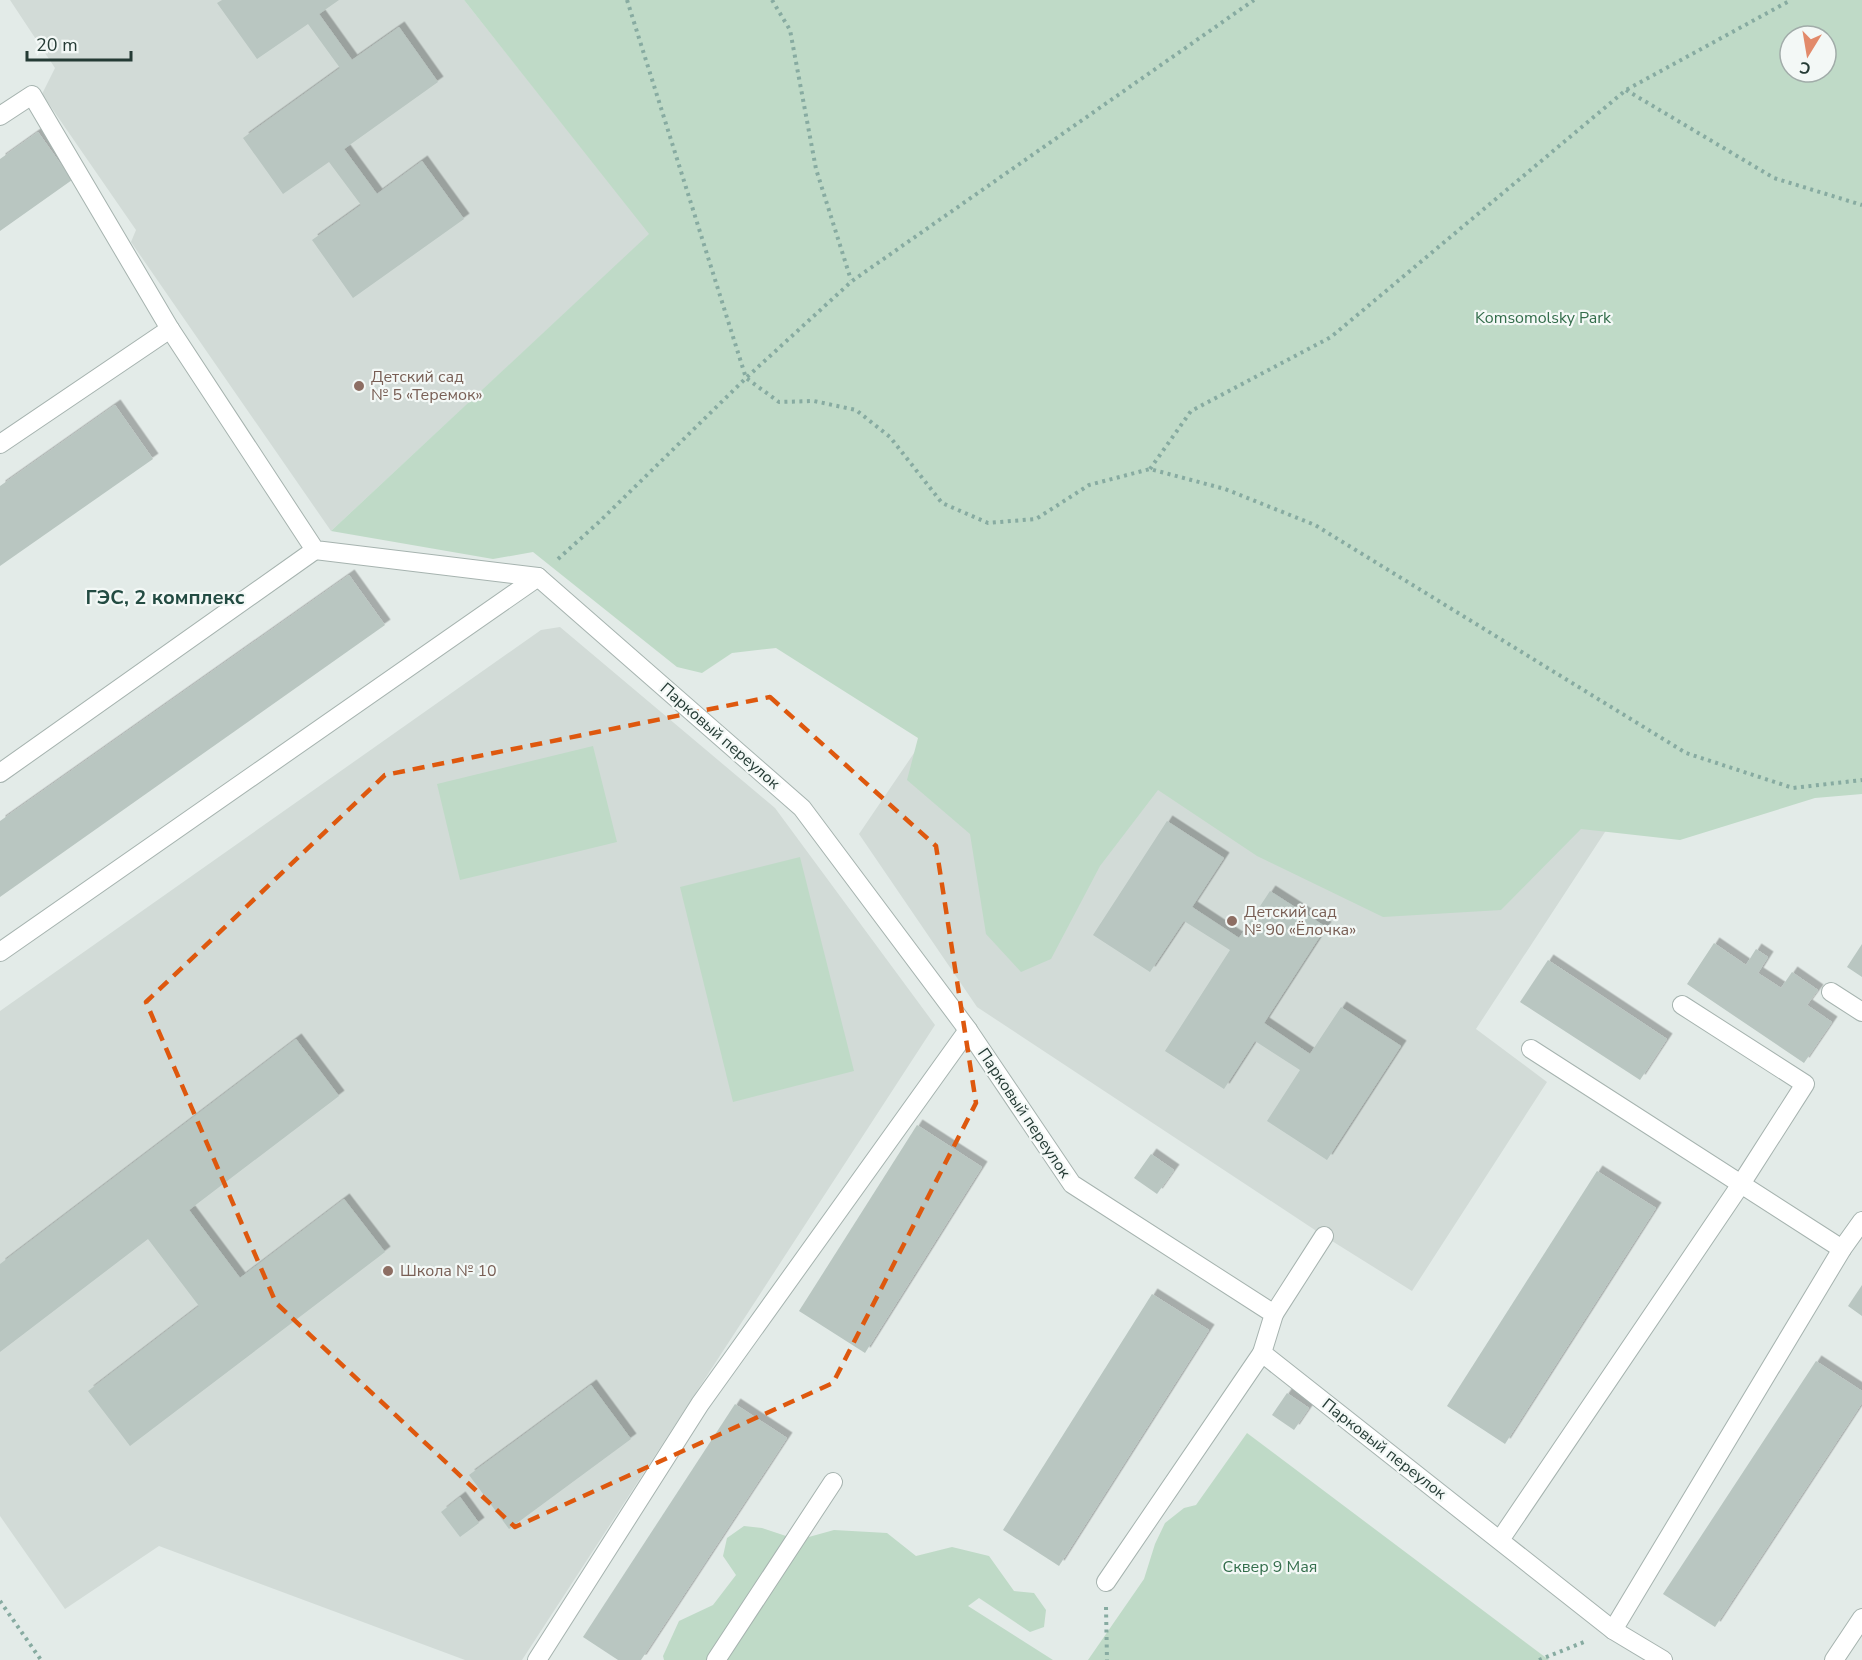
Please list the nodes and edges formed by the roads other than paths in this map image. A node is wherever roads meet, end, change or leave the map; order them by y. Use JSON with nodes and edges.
{"nodes":[{"id":1,"x":0,"y":116,"type":"edge"},
{"id":2,"x":170,"y":329,"type":"junction"},
{"id":3,"x":0,"y":444,"type":"edge"},
{"id":4,"x":315,"y":550,"type":"junction"},
{"id":5,"x":538,"y":577,"type":"junction"},
{"id":6,"x":0,"y":773,"type":"edge"},
{"id":7,"x":0,"y":952,"type":"edge"},
{"id":8,"x":1831,"y":992,"type":"dead end"},
{"id":9,"x":1682,"y":1005,"type":"dead end"},
{"id":10,"x":1862,"y":1012,"type":"edge"},
{"id":11,"x":968,"y":1030,"type":"junction"},
{"id":12,"x":1531,"y":1049,"type":"dead end"},
{"id":13,"x":1741,"y":1184,"type":"junction"},
{"id":14,"x":1862,"y":1221,"type":"edge"},
{"id":15,"x":1324,"y":1236,"type":"dead end"},
{"id":16,"x":1842,"y":1249,"type":"junction"},
{"id":17,"x":1274,"y":1314,"type":"junction"},
{"id":18,"x":1262,"y":1353,"type":"junction"},
{"id":19,"x":833,"y":1482,"type":"dead end"},
{"id":20,"x":1500,"y":1540,"type":"junction"},
{"id":21,"x":1106,"y":1582,"type":"road end"},
{"id":22,"x":1862,"y":1618,"type":"edge"},
{"id":23,"x":1613,"y":1630,"type":"junction"},
{"id":24,"x":537,"y":1660,"type":"edge"},
{"id":25,"x":716,"y":1660,"type":"edge"},
{"id":26,"x":1663,"y":1660,"type":"edge"},
{"id":27,"x":1834,"y":1660,"type":"edge"}],
"edges":[{"from":1,"to":2,"type":"lane"},
{"from":2,"to":3,"type":"lane"},
{"from":2,"to":4,"type":"lane"},
{"from":4,"to":5,"type":"lane"},
{"from":4,"to":6,"type":"lane"},
{"from":5,"to":7,"type":"lane"},
{"from":5,"to":11,"type":"lane","name":"Парковый переулок"},
{"from":8,"to":10,"type":"lane"},
{"from":9,"to":13,"type":"lane"},
{"from":11,"to":17,"type":"lane","name":"Парковый переулок"},
{"from":11,"to":24,"type":"lane"},
{"from":12,"to":13,"type":"lane"},
{"from":13,"to":16,"type":"lane"},
{"from":13,"to":20,"type":"lane"},
{"from":14,"to":16,"type":"lane"},
{"from":15,"to":17,"type":"lane"},
{"from":16,"to":23,"type":"lane"},
{"from":17,"to":18,"type":"lane"},
{"from":18,"to":20,"type":"lane","name":"Парковый переулок"},
{"from":18,"to":21,"type":"lane"},
{"from":19,"to":25,"type":"lane"},
{"from":20,"to":23,"type":"lane","name":"Парковый переулок"},
{"from":22,"to":27,"type":"lane"},
{"from":23,"to":26,"type":"lane","name":"Парковый переулок"}]}
